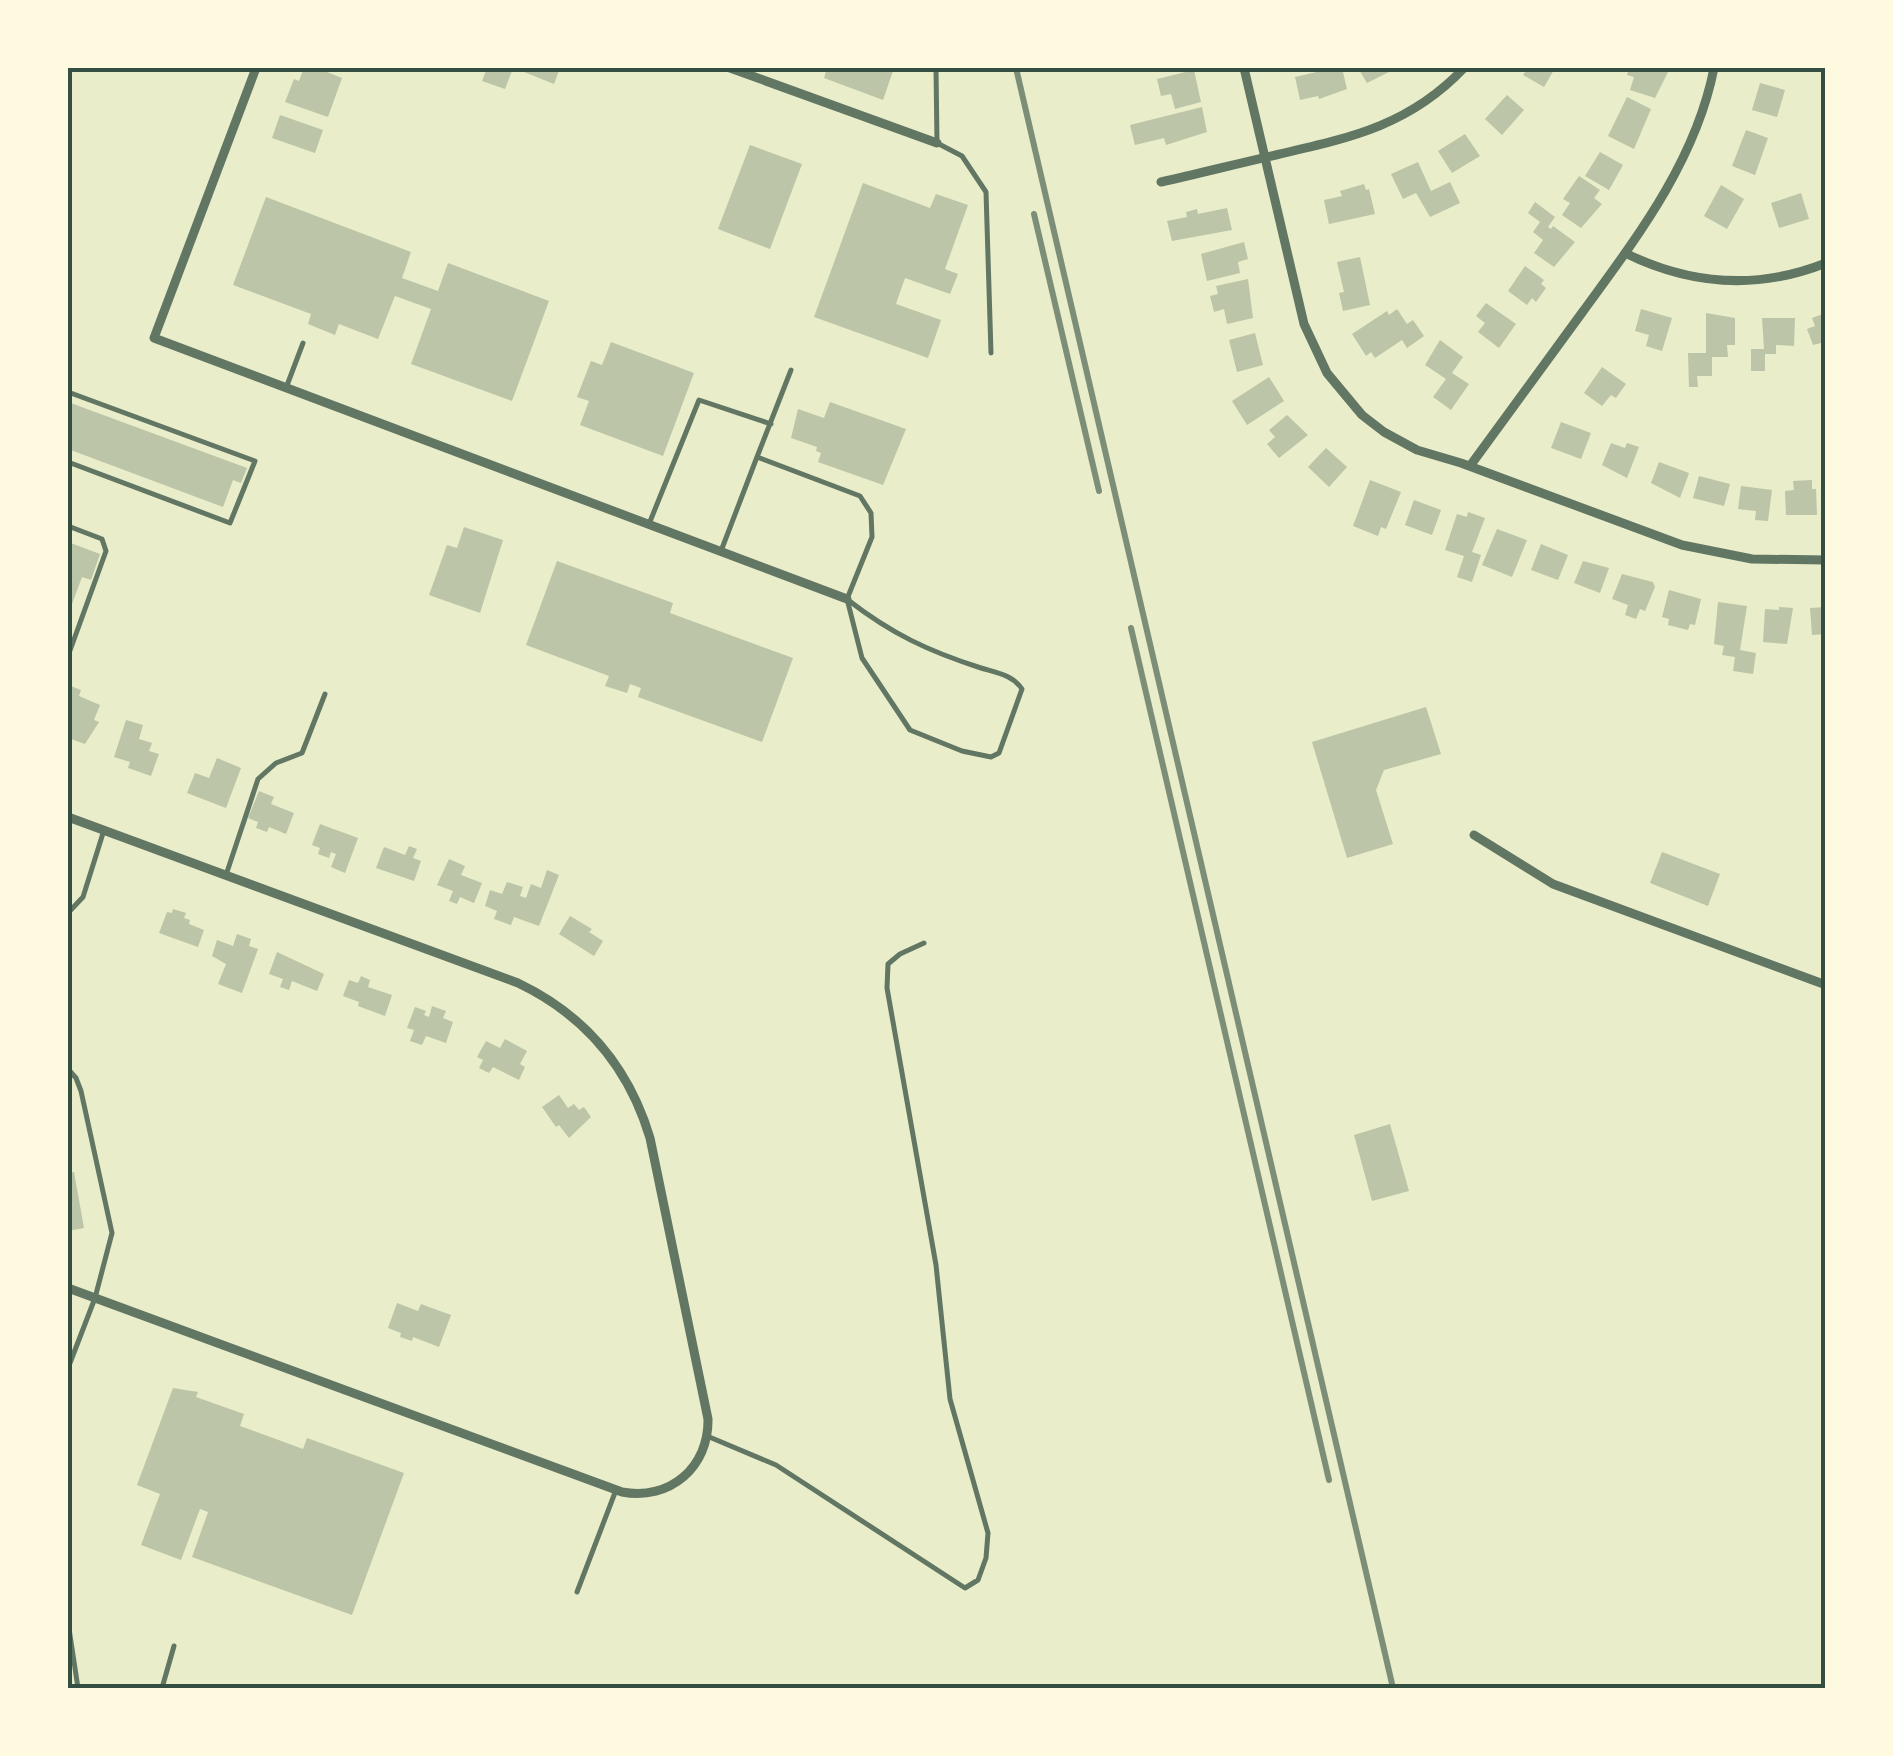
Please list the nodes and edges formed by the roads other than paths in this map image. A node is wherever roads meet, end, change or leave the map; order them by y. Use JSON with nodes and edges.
{"nodes":[{"id":1,"x":256,"y":68,"type":"edge"},
{"id":2,"x":730,"y":68,"type":"edge"},
{"id":3,"x":936,"y":68,"type":"edge"},
{"id":4,"x":1244,"y":68,"type":"edge"},
{"id":5,"x":1464,"y":68,"type":"edge"},
{"id":6,"x":1714,"y":68,"type":"edge"},
{"id":7,"x":937,"y":143,"type":"junction"},
{"id":8,"x":1265,"y":158,"type":"junction"},
{"id":9,"x":1160,"y":182,"type":"dead end"},
{"id":10,"x":1625,"y":253,"type":"junction"},
{"id":11,"x":1826,"y":263,"type":"edge"},
{"id":12,"x":303,"y":343,"type":"dead end"},
{"id":13,"x":991,"y":353,"type":"dead end"},
{"id":14,"x":791,"y":370,"type":"dead end"},
{"id":15,"x":286,"y":388,"type":"junction"},
{"id":16,"x":68,"y":392,"type":"edge"},
{"id":17,"x":770,"y":424,"type":"junction"},
{"id":18,"x":757,"y":457,"type":"junction"},
{"id":19,"x":68,"y":462,"type":"edge"},
{"id":20,"x":1470,"y":466,"type":"junction"},
{"id":21,"x":650,"y":524,"type":"junction"},
{"id":22,"x":68,"y":526,"type":"edge"},
{"id":23,"x":721,"y":551,"type":"junction"},
{"id":24,"x":1826,"y":560,"type":"edge"},
{"id":25,"x":847,"y":599,"type":"junction"},
{"id":26,"x":68,"y":656,"type":"edge"},
{"id":27,"x":325,"y":694,"type":"dead end"},
{"id":28,"x":68,"y":817,"type":"edge"},
{"id":29,"x":104,"y":830,"type":"junction"},
{"id":30,"x":1474,"y":835,"type":"dead end"},
{"id":31,"x":226,"y":875,"type":"junction"},
{"id":32,"x":68,"y":913,"type":"edge"},
{"id":33,"x":924,"y":943,"type":"dead end"},
{"id":34,"x":1826,"y":985,"type":"edge"},
{"id":35,"x":68,"y":1068,"type":"edge"},
{"id":36,"x":68,"y":1288,"type":"edge"},
{"id":37,"x":95,"y":1298,"type":"junction"},
{"id":38,"x":68,"y":1362,"type":"edge"},
{"id":39,"x":706,"y":1436,"type":"junction"},
{"id":40,"x":616,"y":1490,"type":"junction"},
{"id":41,"x":577,"y":1592,"type":"dead end"},
{"id":42,"x":68,"y":1622,"type":"edge"},
{"id":43,"x":174,"y":1646,"type":"dead end"},
{"id":44,"x":78,"y":1688,"type":"edge"},
{"id":45,"x":162,"y":1688,"type":"edge"}],
"edges":[{"from":1,"to":15,"type":"street"},
{"from":2,"to":7,"type":"street"},
{"from":3,"to":7,"type":"lane"},
{"from":4,"to":8,"type":"street"},
{"from":5,"to":8,"type":"street"},
{"from":6,"to":10,"type":"street"},
{"from":7,"to":13,"type":"lane"},
{"from":8,"to":9,"type":"street"},
{"from":8,"to":20,"type":"street"},
{"from":10,"to":11,"type":"street"},
{"from":10,"to":20,"type":"street"},
{"from":12,"to":15,"type":"lane"},
{"from":14,"to":17,"type":"lane"},
{"from":15,"to":21,"type":"street"},
{"from":16,"to":19,"type":"lane"},
{"from":17,"to":18,"type":"lane"},
{"from":17,"to":21,"type":"lane"},
{"from":18,"to":23,"type":"lane"},
{"from":18,"to":25,"type":"lane"},
{"from":20,"to":24,"type":"street"},
{"from":21,"to":23,"type":"street"},
{"from":22,"to":26,"type":"lane"},
{"from":23,"to":25,"type":"street"},
{"from":25,"to":25,"type":"lane"},
{"from":27,"to":31,"type":"lane"},
{"from":28,"to":29,"type":"street"},
{"from":29,"to":31,"type":"street"},
{"from":29,"to":32,"type":"lane"},
{"from":30,"to":34,"type":"street"},
{"from":31,"to":39,"type":"street"},
{"from":33,"to":39,"type":"lane"},
{"from":35,"to":37,"type":"lane"},
{"from":36,"to":37,"type":"street"},
{"from":37,"to":38,"type":"lane"},
{"from":37,"to":40,"type":"street"},
{"from":39,"to":40,"type":"street"},
{"from":40,"to":41,"type":"lane"},
{"from":42,"to":44,"type":"lane"},
{"from":43,"to":45,"type":"lane"}]}
